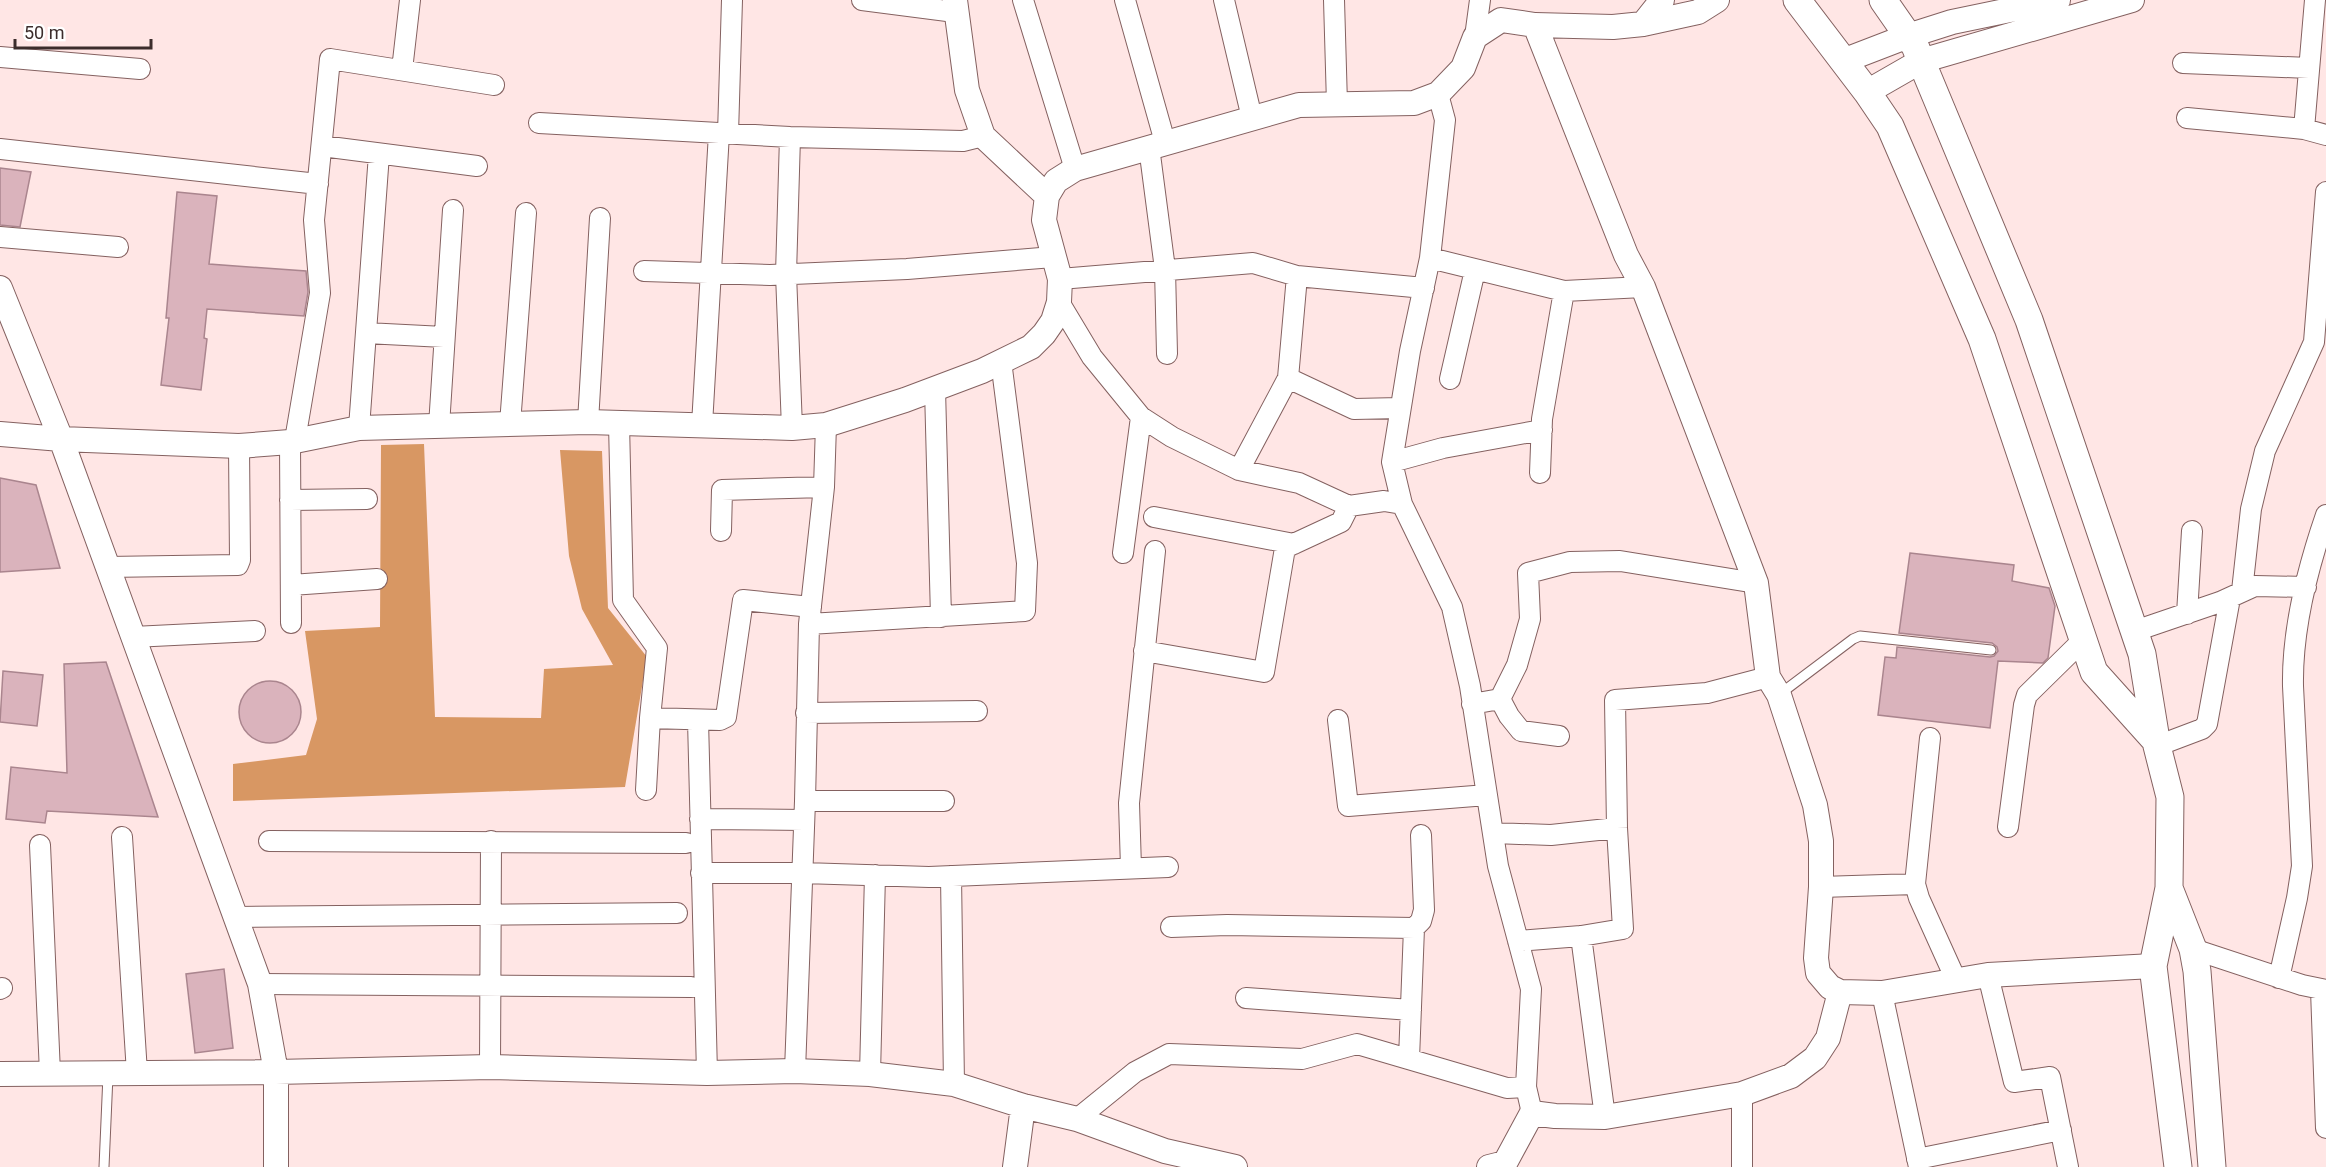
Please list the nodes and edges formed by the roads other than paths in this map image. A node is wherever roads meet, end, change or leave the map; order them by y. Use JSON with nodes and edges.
{"nodes":[{"id":1,"x":410,"y":0,"type":"edge"},
{"id":2,"x":732,"y":0,"type":"edge"},
{"id":3,"x":862,"y":0,"type":"edge"},
{"id":4,"x":1023,"y":0,"type":"edge"},
{"id":5,"x":1125,"y":0,"type":"edge"},
{"id":6,"x":1224,"y":0,"type":"edge"},
{"id":7,"x":1334,"y":0,"type":"edge"},
{"id":8,"x":1479,"y":0,"type":"edge"},
{"id":9,"x":1662,"y":0,"type":"edge"},
{"id":10,"x":1717,"y":0,"type":"edge"},
{"id":11,"x":1797,"y":0,"type":"edge"},
{"id":12,"x":1883,"y":0,"type":"edge"},
{"id":13,"x":2058,"y":0,"type":"edge"},
{"id":14,"x":2132,"y":0,"type":"edge"},
{"id":15,"x":2315,"y":0,"type":"edge"},
{"id":16,"x":955,"y":6,"type":"edge"},
{"id":17,"x":1643,"y":24,"type":"junction"},
{"id":18,"x":1535,"y":25,"type":"junction"},
{"id":19,"x":1908,"y":36,"type":"junction"},
{"id":20,"x":1475,"y":37,"type":"junction"},
{"id":21,"x":0,"y":57,"type":"edge"},
{"id":22,"x":1843,"y":61,"type":"junction"},
{"id":23,"x":1921,"y":61,"type":"junction"},
{"id":24,"x":2183,"y":63,"type":"dead end"},
{"id":25,"x":2309,"y":68,"type":"junction"},
{"id":26,"x":140,"y":69,"type":"dead end"},
{"id":27,"x":402,"y":70,"type":"junction"},
{"id":28,"x":494,"y":85,"type":"dead end"},
{"id":29,"x":1868,"y":92,"type":"junction"},
{"id":30,"x":1437,"y":94,"type":"junction"},
{"id":31,"x":1337,"y":104,"type":"junction"},
{"id":32,"x":1252,"y":118,"type":"junction"},
{"id":33,"x":2187,"y":118,"type":"dead end"},
{"id":34,"x":539,"y":123,"type":"dead end"},
{"id":35,"x":2304,"y":129,"type":"junction"},
{"id":36,"x":723,"y":134,"type":"junction"},
{"id":37,"x":2326,"y":135,"type":"edge"},
{"id":38,"x":983,"y":136,"type":"junction"},
{"id":39,"x":790,"y":137,"type":"junction"},
{"id":40,"x":1157,"y":144,"type":"junction"},
{"id":41,"x":322,"y":146,"type":"junction"},
{"id":42,"x":0,"y":149,"type":"edge"},
{"id":43,"x":379,"y":154,"type":"junction"},
{"id":44,"x":477,"y":166,"type":"dead end"},
{"id":45,"x":1075,"y":169,"type":"junction"},
{"id":46,"x":318,"y":184,"type":"junction"},
{"id":47,"x":2326,"y":192,"type":"edge"},
{"id":48,"x":1047,"y":196,"type":"junction"},
{"id":49,"x":453,"y":210,"type":"dead end"},
{"id":50,"x":526,"y":213,"type":"dead end"},
{"id":51,"x":600,"y":218,"type":"dead end"},
{"id":52,"x":0,"y":237,"type":"edge"},
{"id":53,"x":118,"y":247,"type":"dead end"},
{"id":54,"x":2324,"y":251,"type":"edge"},
{"id":55,"x":1430,"y":258,"type":"junction"},
{"id":56,"x":1057,"y":268,"type":"junction"},
{"id":57,"x":1165,"y":269,"type":"junction"},
{"id":58,"x":1475,"y":270,"type":"junction"},
{"id":59,"x":644,"y":271,"type":"dead end"},
{"id":60,"x":710,"y":274,"type":"junction"},
{"id":61,"x":786,"y":274,"type":"junction"},
{"id":62,"x":1297,"y":276,"type":"junction"},
{"id":63,"x":1643,"y":286,"type":"junction"},
{"id":64,"x":0,"y":288,"type":"edge"},
{"id":65,"x":1424,"y":288,"type":"junction"},
{"id":66,"x":1564,"y":291,"type":"junction"},
{"id":67,"x":1059,"y":302,"type":"junction"},
{"id":68,"x":366,"y":333,"type":"junction"},
{"id":69,"x":444,"y":338,"type":"junction"},
{"id":70,"x":1167,"y":354,"type":"dead end"},
{"id":71,"x":1001,"y":361,"type":"junction"},
{"id":72,"x":1288,"y":378,"type":"junction"},
{"id":73,"x":1450,"y":379,"type":"dead end"},
{"id":74,"x":935,"y":389,"type":"junction"},
{"id":75,"x":1400,"y":408,"type":"junction"},
{"id":76,"x":1141,"y":417,"type":"junction"},
{"id":77,"x":588,"y":422,"type":"junction"},
{"id":78,"x":620,"y":423,"type":"junction"},
{"id":79,"x":510,"y":424,"type":"junction"},
{"id":80,"x":702,"y":425,"type":"junction"},
{"id":81,"x":826,"y":425,"type":"junction"},
{"id":82,"x":439,"y":426,"type":"junction"},
{"id":83,"x":359,"y":428,"type":"junction"},
{"id":84,"x":792,"y":428,"type":"junction"},
{"id":85,"x":1542,"y":430,"type":"junction"},
{"id":86,"x":0,"y":434,"type":"edge"},
{"id":87,"x":61,"y":439,"type":"junction"},
{"id":88,"x":292,"y":441,"type":"junction"},
{"id":89,"x":239,"y":446,"type":"junction"},
{"id":90,"x":1392,"y":462,"type":"junction"},
{"id":91,"x":1239,"y":470,"type":"junction"},
{"id":92,"x":1540,"y":473,"type":"dead end"},
{"id":93,"x":824,"y":487,"type":"junction"},
{"id":94,"x":367,"y":499,"type":"dead end"},
{"id":95,"x":290,"y":500,"type":"junction"},
{"id":96,"x":1402,"y":504,"type":"junction"},
{"id":97,"x":1349,"y":506,"type":"junction"},
{"id":98,"x":2326,"y":515,"type":"edge"},
{"id":99,"x":1154,"y":517,"type":"dead end"},
{"id":100,"x":721,"y":531,"type":"dead end"},
{"id":101,"x":2192,"y":531,"type":"dead end"},
{"id":102,"x":1294,"y":544,"type":"junction"},
{"id":103,"x":1155,"y":551,"type":"dead end"},
{"id":104,"x":1124,"y":553,"type":"dead end"},
{"id":105,"x":107,"y":567,"type":"junction"},
{"id":106,"x":377,"y":579,"type":"dead end"},
{"id":107,"x":1756,"y":583,"type":"junction"},
{"id":108,"x":291,"y":585,"type":"junction"},
{"id":109,"x":2306,"y":587,"type":"junction"},
{"id":110,"x":2236,"y":594,"type":"junction"},
{"id":111,"x":2187,"y":614,"type":"junction"},
{"id":112,"x":810,"y":615,"type":"junction"},
{"id":113,"x":941,"y":617,"type":"junction"},
{"id":114,"x":291,"y":623,"type":"dead end"},
{"id":115,"x":255,"y":631,"type":"dead end"},
{"id":116,"x":2134,"y":631,"type":"junction"},
{"id":117,"x":133,"y":637,"type":"junction"},
{"id":118,"x":2083,"y":640,"type":"junction"},
{"id":119,"x":1991,"y":650,"type":"dead end"},
{"id":120,"x":1144,"y":651,"type":"junction"},
{"id":121,"x":1773,"y":686,"type":"junction"},
{"id":122,"x":1500,"y":699,"type":"junction"},
{"id":123,"x":1472,"y":704,"type":"junction"},
{"id":124,"x":977,"y":711,"type":"dead end"},
{"id":125,"x":806,"y":713,"type":"junction"},
{"id":126,"x":650,"y":718,"type":"junction"},
{"id":127,"x":698,"y":720,"type":"junction"},
{"id":128,"x":1338,"y":720,"type":"dead end"},
{"id":129,"x":1559,"y":736,"type":"dead end"},
{"id":130,"x":1930,"y":738,"type":"dead end"},
{"id":131,"x":2156,"y":743,"type":"junction"},
{"id":132,"x":646,"y":790,"type":"dead end"},
{"id":133,"x":1487,"y":795,"type":"junction"},
{"id":134,"x":944,"y":801,"type":"dead end"},
{"id":135,"x":805,"y":810,"type":"junction"},
{"id":136,"x":700,"y":819,"type":"junction"},
{"id":137,"x":2008,"y":827,"type":"dead end"},
{"id":138,"x":1617,"y":828,"type":"junction"},
{"id":139,"x":1493,"y":833,"type":"junction"},
{"id":140,"x":1421,"y":835,"type":"dead end"},
{"id":141,"x":122,"y":837,"type":"dead end"},
{"id":142,"x":269,"y":841,"type":"dead end"},
{"id":143,"x":491,"y":841,"type":"junction"},
{"id":144,"x":686,"y":843,"type":"dead end"},
{"id":145,"x":40,"y":845,"type":"dead end"},
{"id":146,"x":1168,"y":867,"type":"dead end"},
{"id":147,"x":1131,"y":868,"type":"junction"},
{"id":148,"x":701,"y":873,"type":"junction"},
{"id":149,"x":803,"y":873,"type":"junction"},
{"id":150,"x":875,"y":875,"type":"junction"},
{"id":151,"x":951,"y":876,"type":"junction"},
{"id":152,"x":1915,"y":884,"type":"junction"},
{"id":153,"x":1821,"y":888,"type":"junction"},
{"id":154,"x":2169,"y":888,"type":"junction"},
{"id":155,"x":677,"y":913,"type":"dead end"},
{"id":156,"x":491,"y":914,"type":"junction"},
{"id":157,"x":236,"y":917,"type":"junction"},
{"id":158,"x":1171,"y":927,"type":"dead end"},
{"id":159,"x":1414,"y":928,"type":"junction"},
{"id":160,"x":1581,"y":936,"type":"junction"},
{"id":161,"x":1518,"y":941,"type":"junction"},
{"id":162,"x":2193,"y":949,"type":"junction"},
{"id":163,"x":2153,"y":966,"type":"junction"},
{"id":164,"x":1988,"y":975,"type":"junction"},
{"id":165,"x":2279,"y":978,"type":"junction"},
{"id":166,"x":1956,"y":980,"type":"junction"},
{"id":167,"x":260,"y":984,"type":"junction"},
{"id":168,"x":490,"y":984,"type":"junction"},
{"id":169,"x":691,"y":987,"type":"dead end"},
{"id":170,"x":2324,"y":990,"type":"edge"},
{"id":171,"x":1840,"y":992,"type":"junction"},
{"id":172,"x":1882,"y":993,"type":"junction"},
{"id":173,"x":1246,"y":998,"type":"dead end"},
{"id":174,"x":1411,"y":1010,"type":"junction"},
{"id":175,"x":1409,"y":1059,"type":"junction"},
{"id":176,"x":490,"y":1066,"type":"junction"},
{"id":177,"x":795,"y":1071,"type":"junction"},
{"id":178,"x":276,"y":1072,"type":"junction"},
{"id":179,"x":50,"y":1073,"type":"junction"},
{"id":180,"x":108,"y":1073,"type":"junction"},
{"id":181,"x":137,"y":1073,"type":"junction"},
{"id":182,"x":707,"y":1073,"type":"junction"},
{"id":183,"x":0,"y":1074,"type":"edge"},
{"id":184,"x":870,"y":1074,"type":"junction"},
{"id":185,"x":954,"y":1084,"type":"junction"},
{"id":186,"x":1526,"y":1088,"type":"junction"},
{"id":187,"x":1742,"y":1094,"type":"junction"},
{"id":188,"x":1023,"y":1106,"type":"junction"},
{"id":189,"x":1532,"y":1113,"type":"junction"},
{"id":190,"x":1605,"y":1117,"type":"junction"},
{"id":191,"x":1077,"y":1119,"type":"junction"},
{"id":192,"x":2326,"y":1128,"type":"edge"},
{"id":193,"x":2061,"y":1130,"type":"junction"},
{"id":194,"x":1918,"y":1163,"type":"edge"},
{"id":195,"x":1501,"y":1166,"type":"edge"},
{"id":196,"x":104,"y":1167,"type":"edge"},
{"id":197,"x":276,"y":1167,"type":"edge"},
{"id":198,"x":1015,"y":1167,"type":"edge"},
{"id":199,"x":1235,"y":1167,"type":"edge"},
{"id":200,"x":1742,"y":1167,"type":"edge"},
{"id":201,"x":2068,"y":1167,"type":"edge"},
{"id":202,"x":2178,"y":1167,"type":"edge"},
{"id":203,"x":2212,"y":1167,"type":"edge"}],
"edges":[{"from":1,"to":27,"type":"street"},
{"from":2,"to":36,"type":"street"},
{"from":3,"to":16,"type":"street"},
{"from":4,"to":45,"type":"street"},
{"from":5,"to":40,"type":"street"},
{"from":6,"to":32,"type":"street"},
{"from":7,"to":31,"type":"street"},
{"from":8,"to":20,"type":"street"},
{"from":9,"to":17,"type":"street"},
{"from":10,"to":17,"type":"street"},
{"from":11,"to":22,"type":"main road"},
{"from":12,"to":19,"type":"main road"},
{"from":13,"to":19,"type":"street"},
{"from":14,"to":23,"type":"street"},
{"from":15,"to":25,"type":"street"},
{"from":16,"to":38,"type":"street"},
{"from":17,"to":18,"type":"street"},
{"from":18,"to":20,"type":"street"},
{"from":18,"to":63,"type":"street"},
{"from":19,"to":22,"type":"street"},
{"from":19,"to":23,"type":"main road"},
{"from":20,"to":30,"type":"street"},
{"from":21,"to":26,"type":"street"},
{"from":22,"to":29,"type":"main road"},
{"from":23,"to":29,"type":"street"},
{"from":23,"to":116,"type":"main road"},
{"from":24,"to":25,"type":"street"},
{"from":25,"to":35,"type":"street"},
{"from":27,"to":28,"type":"street"},
{"from":27,"to":41,"type":"street"},
{"from":29,"to":118,"type":"main road"},
{"from":30,"to":31,"type":"street"},
{"from":30,"to":55,"type":"street"},
{"from":31,"to":32,"type":"street"},
{"from":32,"to":40,"type":"street"},
{"from":33,"to":35,"type":"street"},
{"from":34,"to":36,"type":"street"},
{"from":35,"to":37,"type":"street"},
{"from":36,"to":39,"type":"street"},
{"from":36,"to":60,"type":"street"},
{"from":38,"to":39,"type":"street"},
{"from":38,"to":48,"type":"street"},
{"from":39,"to":61,"type":"street"},
{"from":40,"to":45,"type":"street"},
{"from":40,"to":57,"type":"street"},
{"from":41,"to":43,"type":"street"},
{"from":41,"to":46,"type":"street"},
{"from":42,"to":46,"type":"street"},
{"from":43,"to":44,"type":"street"},
{"from":43,"to":68,"type":"street"},
{"from":45,"to":48,"type":"street"},
{"from":46,"to":88,"type":"street"},
{"from":47,"to":54,"type":"street"},
{"from":48,"to":56,"type":"street"},
{"from":49,"to":69,"type":"street"},
{"from":50,"to":79,"type":"street"},
{"from":51,"to":77,"type":"street"},
{"from":52,"to":53,"type":"street"},
{"from":54,"to":110,"type":"street"},
{"from":55,"to":58,"type":"street"},
{"from":55,"to":65,"type":"street"},
{"from":56,"to":57,"type":"street"},
{"from":56,"to":61,"type":"street"},
{"from":56,"to":67,"type":"street"},
{"from":57,"to":62,"type":"street"},
{"from":57,"to":70,"type":"street"},
{"from":58,"to":66,"type":"street"},
{"from":58,"to":73,"type":"street"},
{"from":59,"to":60,"type":"street"},
{"from":60,"to":61,"type":"street"},
{"from":60,"to":80,"type":"street"},
{"from":61,"to":84,"type":"street"},
{"from":62,"to":65,"type":"street"},
{"from":62,"to":72,"type":"street"},
{"from":63,"to":66,"type":"street"},
{"from":63,"to":107,"type":"street"},
{"from":64,"to":87,"type":"street"},
{"from":65,"to":75,"type":"street"},
{"from":66,"to":85,"type":"street"},
{"from":67,"to":71,"type":"street"},
{"from":67,"to":76,"type":"street"},
{"from":68,"to":69,"type":"street"},
{"from":68,"to":83,"type":"street"},
{"from":69,"to":82,"type":"street"},
{"from":71,"to":74,"type":"street"},
{"from":71,"to":113,"type":"street"},
{"from":72,"to":75,"type":"street"},
{"from":72,"to":91,"type":"street"},
{"from":74,"to":81,"type":"street"},
{"from":74,"to":113,"type":"street"},
{"from":75,"to":90,"type":"street"},
{"from":76,"to":91,"type":"street"},
{"from":76,"to":104,"type":"street"},
{"from":77,"to":78,"type":"street"},
{"from":77,"to":79,"type":"street"},
{"from":78,"to":80,"type":"street"},
{"from":78,"to":126,"type":"street"},
{"from":79,"to":82,"type":"street"},
{"from":80,"to":84,"type":"street"},
{"from":81,"to":84,"type":"street"},
{"from":81,"to":93,"type":"street"},
{"from":82,"to":83,"type":"street"},
{"from":83,"to":88,"type":"street"},
{"from":85,"to":90,"type":"street"},
{"from":85,"to":92,"type":"street"},
{"from":86,"to":87,"type":"street"},
{"from":87,"to":89,"type":"street"},
{"from":87,"to":105,"type":"street"},
{"from":88,"to":89,"type":"street"},
{"from":88,"to":95,"type":"street"},
{"from":89,"to":105,"type":"street"},
{"from":90,"to":96,"type":"street"},
{"from":91,"to":97,"type":"street"},
{"from":93,"to":100,"type":"street"},
{"from":93,"to":112,"type":"street"},
{"from":94,"to":95,"type":"street"},
{"from":95,"to":108,"type":"street"},
{"from":96,"to":97,"type":"street"},
{"from":96,"to":123,"type":"street"},
{"from":97,"to":102,"type":"street"},
{"from":98,"to":109,"type":"street"},
{"from":99,"to":102,"type":"street"},
{"from":101,"to":111,"type":"street"},
{"from":102,"to":120,"type":"street"},
{"from":103,"to":120,"type":"street"},
{"from":105,"to":117,"type":"street"},
{"from":106,"to":108,"type":"street"},
{"from":107,"to":121,"type":"street"},
{"from":107,"to":122,"type":"street"},
{"from":108,"to":114,"type":"street"},
{"from":109,"to":110,"type":"street"},
{"from":109,"to":165,"type":"street"},
{"from":110,"to":111,"type":"street"},
{"from":110,"to":131,"type":"street"},
{"from":111,"to":116,"type":"street"},
{"from":112,"to":113,"type":"street"},
{"from":112,"to":125,"type":"street"},
{"from":112,"to":127,"type":"street"},
{"from":115,"to":117,"type":"street"},
{"from":116,"to":131,"type":"main road"},
{"from":117,"to":157,"type":"street"},
{"from":118,"to":131,"type":"main road"},
{"from":118,"to":137,"type":"street"},
{"from":119,"to":121,"type":"lane"},
{"from":120,"to":147,"type":"street"},
{"from":121,"to":138,"type":"street"},
{"from":121,"to":153,"type":"street"},
{"from":122,"to":123,"type":"street"},
{"from":122,"to":129,"type":"street"},
{"from":123,"to":133,"type":"street"},
{"from":124,"to":125,"type":"street"},
{"from":125,"to":135,"type":"street"},
{"from":126,"to":127,"type":"street"},
{"from":126,"to":132,"type":"street"},
{"from":127,"to":136,"type":"street"},
{"from":128,"to":133,"type":"street"},
{"from":130,"to":152,"type":"street"},
{"from":131,"to":154,"type":"main road"},
{"from":133,"to":139,"type":"street"},
{"from":134,"to":135,"type":"street"},
{"from":135,"to":136,"type":"street"},
{"from":135,"to":149,"type":"street"},
{"from":136,"to":148,"type":"street"},
{"from":138,"to":139,"type":"street"},
{"from":138,"to":160,"type":"street"},
{"from":139,"to":161,"type":"street"},
{"from":140,"to":159,"type":"street"},
{"from":141,"to":181,"type":"street"},
{"from":142,"to":143,"type":"street"},
{"from":143,"to":144,"type":"street"},
{"from":143,"to":156,"type":"street"},
{"from":145,"to":179,"type":"street"},
{"from":146,"to":147,"type":"street"},
{"from":147,"to":151,"type":"street"},
{"from":148,"to":149,"type":"street"},
{"from":148,"to":182,"type":"street"},
{"from":149,"to":150,"type":"street"},
{"from":149,"to":177,"type":"street"},
{"from":150,"to":151,"type":"street"},
{"from":150,"to":184,"type":"street"},
{"from":151,"to":185,"type":"street"},
{"from":152,"to":153,"type":"street"},
{"from":152,"to":166,"type":"street"},
{"from":153,"to":171,"type":"street"},
{"from":154,"to":162,"type":"main road"},
{"from":154,"to":163,"type":"main road"},
{"from":155,"to":156,"type":"street"},
{"from":156,"to":157,"type":"street"},
{"from":156,"to":168,"type":"street"},
{"from":157,"to":167,"type":"street"},
{"from":158,"to":159,"type":"street"},
{"from":159,"to":174,"type":"street"},
{"from":160,"to":161,"type":"street"},
{"from":160,"to":190,"type":"street"},
{"from":161,"to":186,"type":"street"},
{"from":162,"to":165,"type":"street"},
{"from":162,"to":203,"type":"main road"},
{"from":163,"to":164,"type":"street"},
{"from":163,"to":202,"type":"main road"},
{"from":164,"to":166,"type":"street"},
{"from":164,"to":193,"type":"street"},
{"from":165,"to":170,"type":"street"},
{"from":166,"to":172,"type":"street"},
{"from":167,"to":168,"type":"street"},
{"from":167,"to":178,"type":"street"},
{"from":168,"to":169,"type":"street"},
{"from":168,"to":176,"type":"street"},
{"from":170,"to":192,"type":"street"},
{"from":171,"to":172,"type":"street"},
{"from":171,"to":187,"type":"street"},
{"from":172,"to":194,"type":"street"},
{"from":173,"to":174,"type":"street"},
{"from":174,"to":175,"type":"street"},
{"from":175,"to":186,"type":"street"},
{"from":175,"to":191,"type":"street"},
{"from":176,"to":178,"type":"street"},
{"from":176,"to":182,"type":"street"},
{"from":177,"to":182,"type":"street"},
{"from":177,"to":184,"type":"street"},
{"from":178,"to":181,"type":"street"},
{"from":178,"to":197,"type":"street"},
{"from":179,"to":180,"type":"street"},
{"from":179,"to":183,"type":"street"},
{"from":180,"to":181,"type":"street"},
{"from":180,"to":196,"type":"lane"},
{"from":184,"to":185,"type":"street"},
{"from":185,"to":188,"type":"street"},
{"from":186,"to":189,"type":"street"},
{"from":187,"to":190,"type":"street"},
{"from":187,"to":200,"type":"street"},
{"from":188,"to":191,"type":"street"},
{"from":188,"to":198,"type":"street"},
{"from":189,"to":190,"type":"street"},
{"from":189,"to":195,"type":"street"},
{"from":191,"to":199,"type":"street"},
{"from":193,"to":194,"type":"street"},
{"from":193,"to":201,"type":"street"}]}
